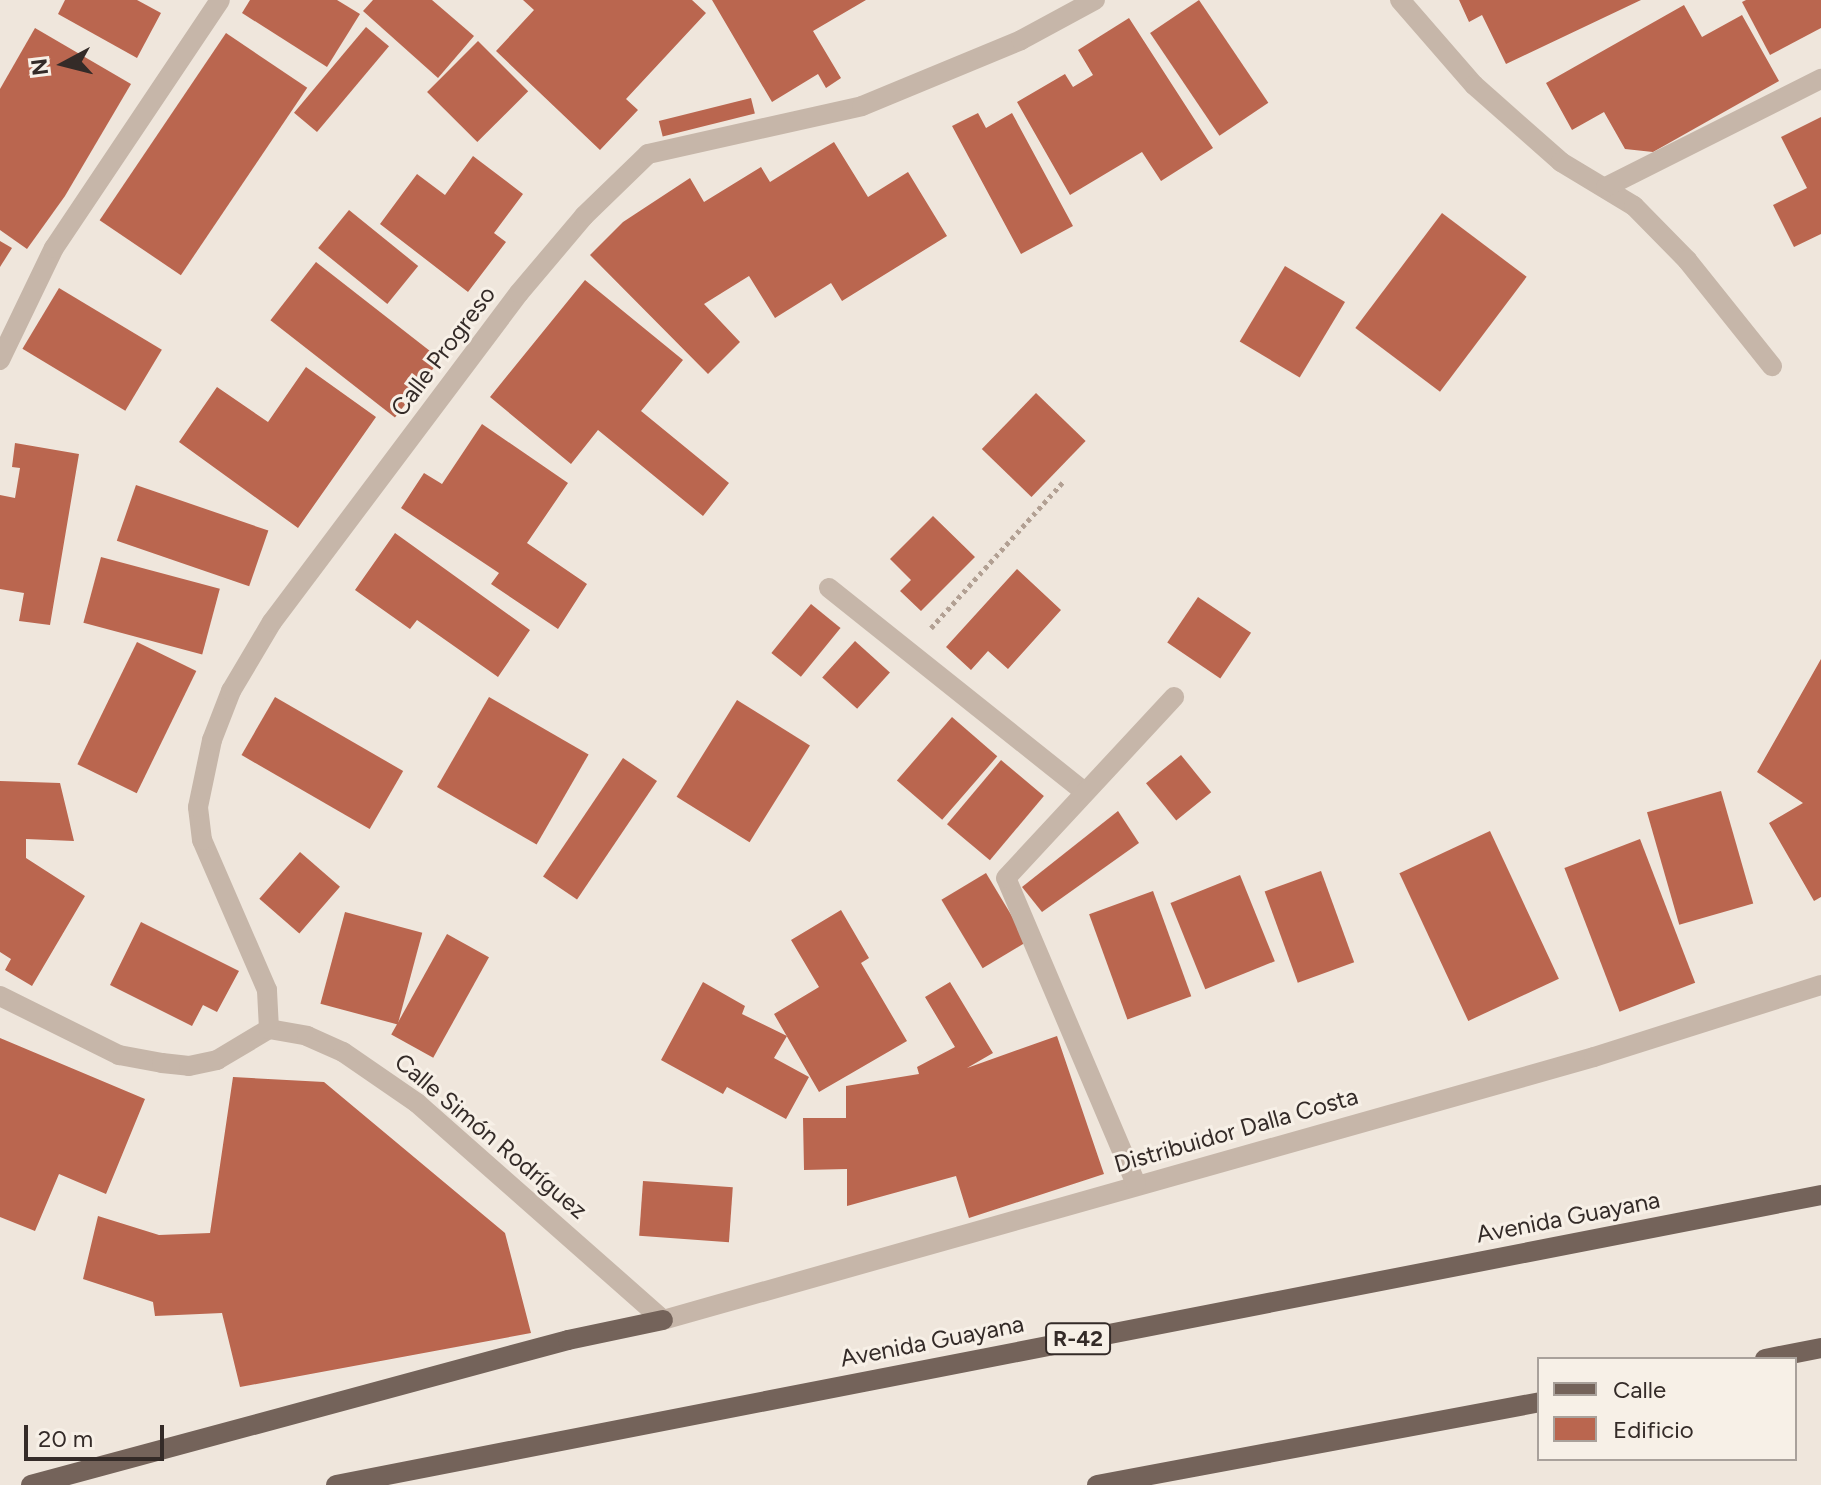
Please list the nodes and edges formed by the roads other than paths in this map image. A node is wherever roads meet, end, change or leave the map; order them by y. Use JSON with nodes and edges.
{"nodes":[{"id":1,"x":220,"y":0,"type":"edge"},
{"id":2,"x":1095,"y":0,"type":"edge"},
{"id":3,"x":1400,"y":0,"type":"edge"},
{"id":4,"x":1821,"y":79,"type":"edge"},
{"id":5,"x":1606,"y":187,"type":"junction"},
{"id":6,"x":0,"y":360,"type":"edge"},
{"id":7,"x":1772,"y":366,"type":"dead end"},
{"id":8,"x":829,"y":588,"type":"dead end"},
{"id":9,"x":1174,"y":697,"type":"dead end"},
{"id":10,"x":1085,"y":792,"type":"junction"},
{"id":11,"x":1821,"y":985,"type":"edge"},
{"id":12,"x":0,"y":996,"type":"edge"},
{"id":13,"x":269,"y":1029,"type":"junction"},
{"id":14,"x":1136,"y":1184,"type":"junction"},
{"id":15,"x":1821,"y":1195,"type":"edge"},
{"id":16,"x":663,"y":1320,"type":"junction"},
{"id":17,"x":1821,"y":1348,"type":"edge"},
{"id":18,"x":1775,"y":1357,"type":"edge"},
{"id":19,"x":1537,"y":1402,"type":"edge"},
{"id":20,"x":31,"y":1485,"type":"edge"},
{"id":21,"x":336,"y":1485,"type":"edge"},
{"id":22,"x":1097,"y":1485,"type":"edge"}],
"edges":[{"from":1,"to":6,"type":"street"},
{"from":2,"to":13,"type":"street","name":"Calle Progreso"},
{"from":3,"to":5,"type":"street"},
{"from":4,"to":5,"type":"street"},
{"from":5,"to":7,"type":"street"},
{"from":8,"to":10,"type":"street"},
{"from":9,"to":10,"type":"street"},
{"from":10,"to":14,"type":"street"},
{"from":11,"to":14,"type":"street","name":"Distribuidor Dalla Costa"},
{"from":12,"to":13,"type":"street"},
{"from":13,"to":16,"type":"street","name":"Calle Simón Rodríguez"},
{"from":14,"to":16,"type":"street","name":"Distribuidor Dalla Costa"},
{"from":15,"to":21,"type":"main road","name":"Avenida Guayana","number":"R-42"},
{"from":16,"to":20,"type":"main road"},
{"from":17,"to":18,"type":"main road"},
{"from":19,"to":22,"type":"main road"}]}
